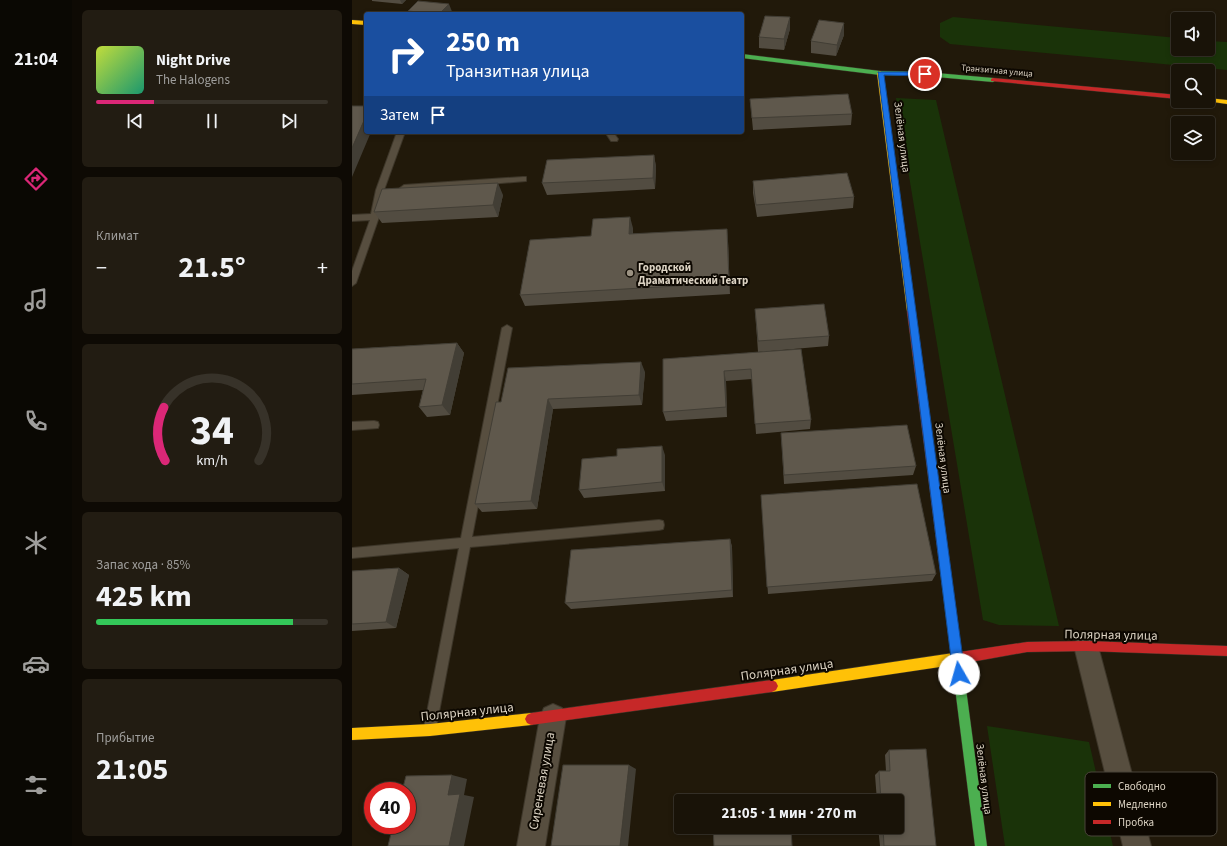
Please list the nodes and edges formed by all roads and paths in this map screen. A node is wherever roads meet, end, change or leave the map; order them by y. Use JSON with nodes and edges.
{"nodes":[{"id":1,"x":352,"y":22,"type":"edge"},
{"id":2,"x":364,"y":23,"type":"edge"},
{"id":3,"x":744,"y":56,"type":"edge"},
{"id":4,"x":880,"y":73,"type":"junction"},
{"id":5,"x":1171,"y":96,"type":"edge"},
{"id":6,"x":1215,"y":101,"type":"edge"},
{"id":7,"x":1227,"y":102,"type":"edge"},
{"id":8,"x":401,"y":134,"type":"edge"},
{"id":9,"x":610,"y":134,"type":"edge"},
{"id":10,"x":614,"y":139,"type":"dead end"},
{"id":11,"x":523,"y":178,"type":"dead end"},
{"id":12,"x":388,"y":190,"type":"junction"},
{"id":13,"x":375,"y":217,"type":"junction"},
{"id":14,"x":352,"y":218,"type":"edge"},
{"id":15,"x":352,"y":283,"type":"edge"},
{"id":16,"x":507,"y":328,"type":"dead end"},
{"id":17,"x":374,"y":425,"type":"dead end"},
{"id":18,"x":352,"y":426,"type":"edge"},
{"id":19,"x":660,"y":525,"type":"dead end"},
{"id":20,"x":465,"y":542,"type":"junction"},
{"id":21,"x":352,"y":553,"type":"edge"},
{"id":22,"x":1086,"y":646,"type":"junction"},
{"id":23,"x":1227,"y":651,"type":"edge"},
{"id":24,"x":957,"y":659,"type":"junction"},
{"id":25,"x":553,"y":717,"type":"junction"},
{"id":26,"x":430,"y":730,"type":"junction"},
{"id":27,"x":352,"y":734,"type":"edge"},
{"id":28,"x":1118,"y":772,"type":"edge"},
{"id":29,"x":1134,"y":836,"type":"edge"},
{"id":30,"x":531,"y":846,"type":"edge"},
{"id":31,"x":981,"y":846,"type":"edge"},
{"id":32,"x":1137,"y":846,"type":"edge"}],
"edges":[{"from":1,"to":2,"type":"street"},
{"from":3,"to":4,"type":"street","name":"Транзитная улица"},
{"from":4,"to":5,"type":"street","name":"Транзитная улица"},
{"from":4,"to":24,"type":"street","name":"Зелёная улица"},
{"from":6,"to":7,"type":"street"},
{"from":8,"to":12,"type":"lane"},
{"from":9,"to":10,"type":"lane"},
{"from":11,"to":12,"type":"lane"},
{"from":12,"to":13,"type":"lane"},
{"from":13,"to":14,"type":"lane"},
{"from":13,"to":15,"type":"lane"},
{"from":16,"to":20,"type":"lane"},
{"from":17,"to":18,"type":"lane"},
{"from":19,"to":20,"type":"lane"},
{"from":20,"to":21,"type":"lane"},
{"from":20,"to":26,"type":"lane"},
{"from":22,"to":23,"type":"street","name":"Полярная улица"},
{"from":22,"to":24,"type":"street","name":"Полярная улица"},
{"from":22,"to":28,"type":"street"},
{"from":24,"to":25,"type":"street","name":"Полярная улица"},
{"from":24,"to":31,"type":"street","name":"Зелёная улица"},
{"from":25,"to":26,"type":"street","name":"Полярная улица"},
{"from":25,"to":30,"type":"street","name":"Сиреневая улица"},
{"from":26,"to":27,"type":"street","name":"Полярная улица"},
{"from":29,"to":32,"type":"street"}]}
